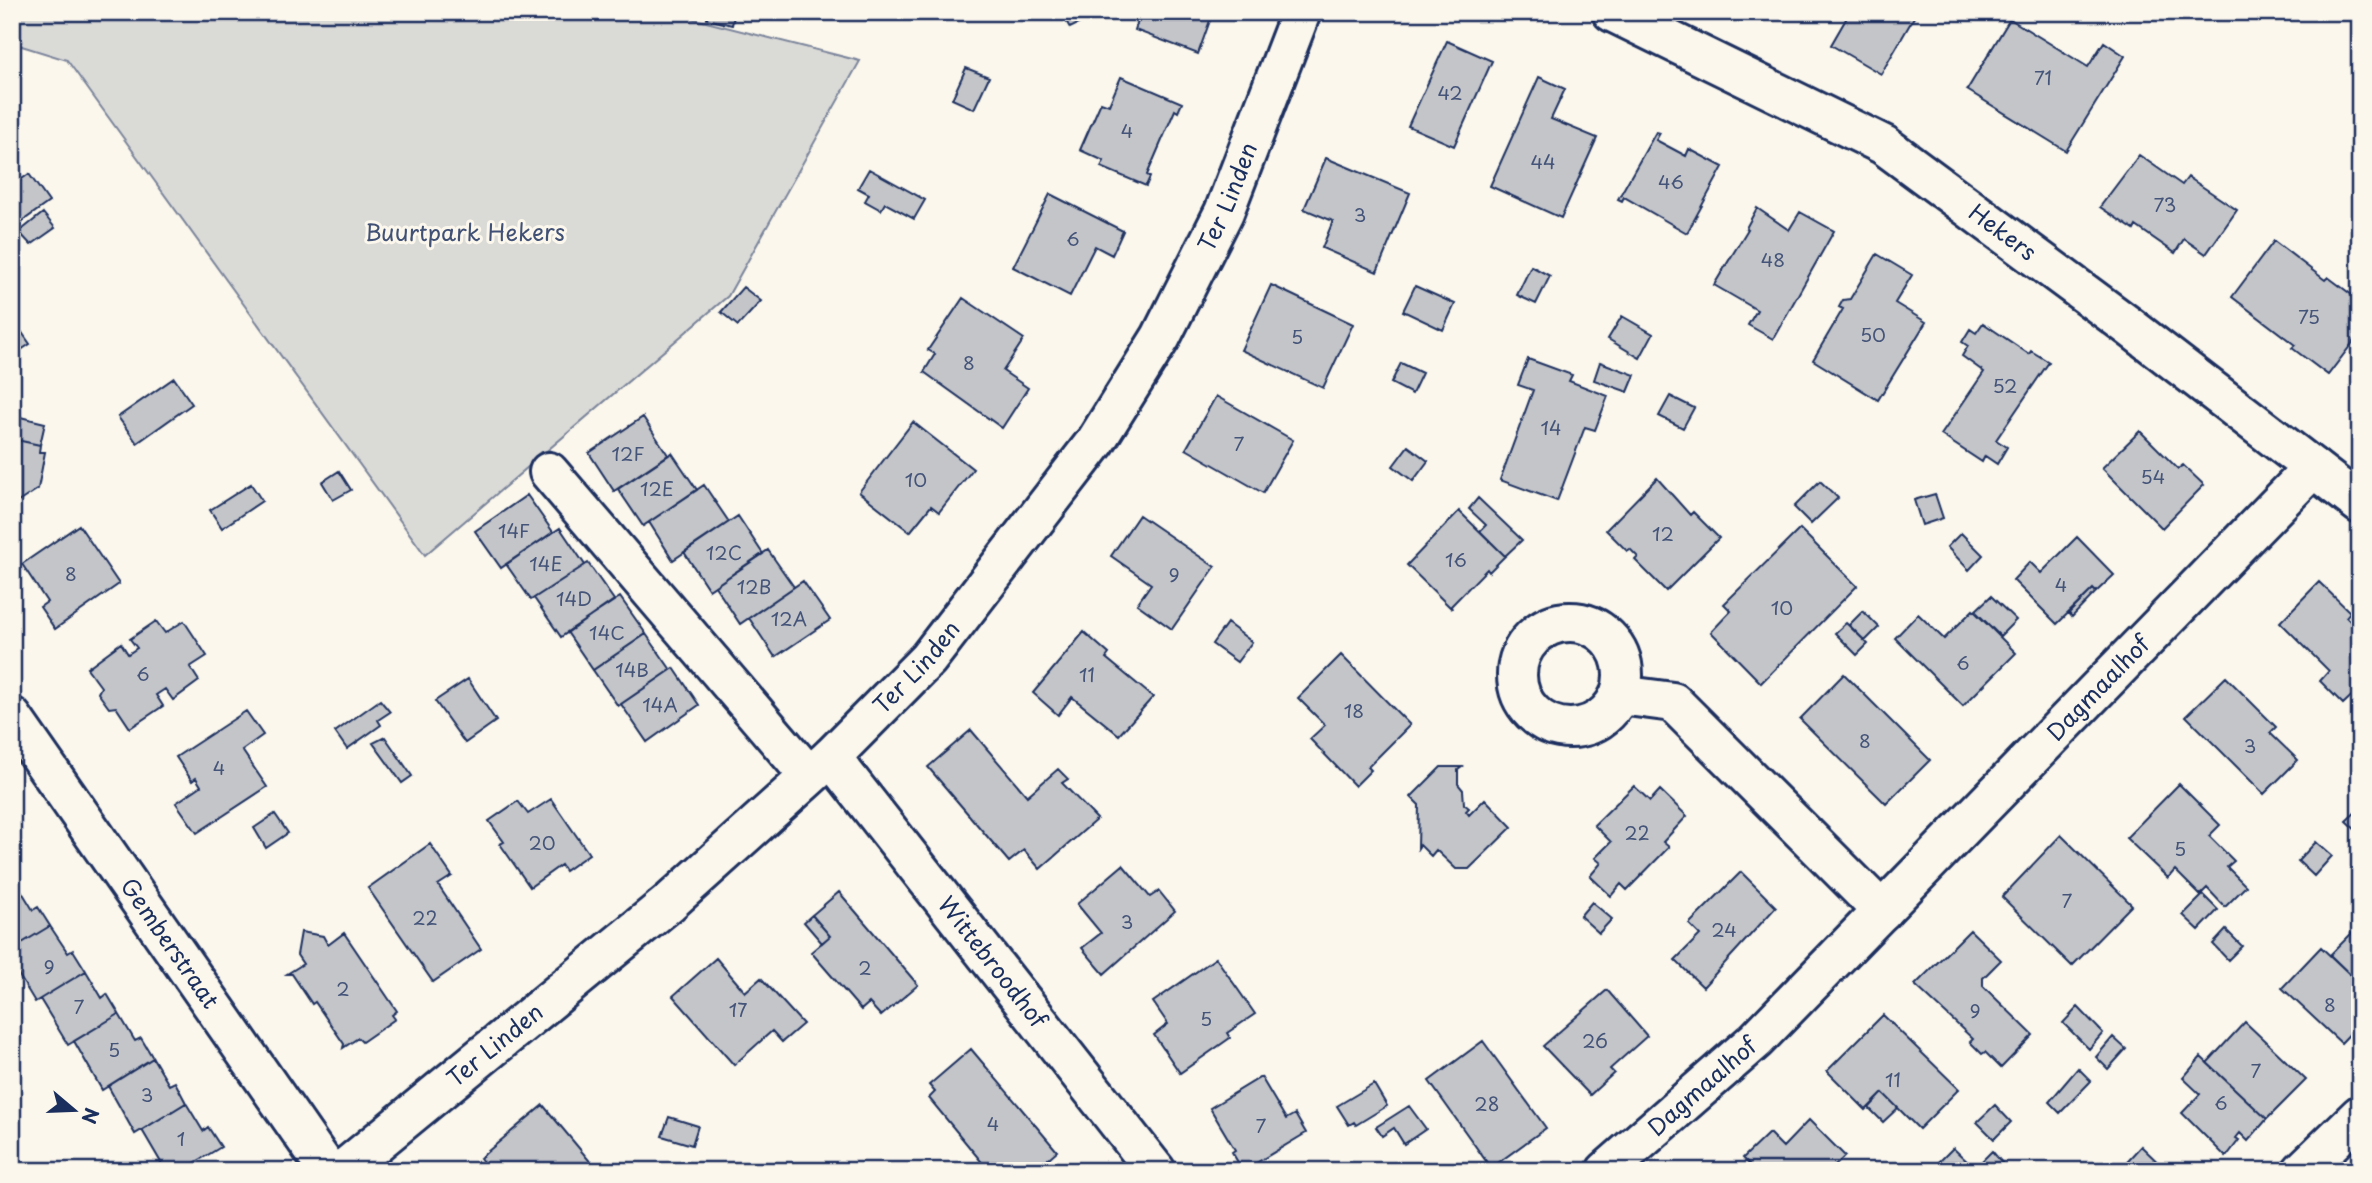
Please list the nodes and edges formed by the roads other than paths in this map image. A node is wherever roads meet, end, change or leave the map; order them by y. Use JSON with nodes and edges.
{"nodes":[{"id":1,"x":1301,"y":12,"type":"edge"},
{"id":2,"x":1612,"y":12,"type":"edge"},
{"id":3,"x":2313,"y":468,"type":"junction"},
{"id":4,"x":549,"y":472,"type":"dead end"},
{"id":5,"x":2360,"y":504,"type":"edge"},
{"id":6,"x":1620,"y":695,"type":"dead end"},
{"id":7,"x":12,"y":717,"type":"edge"},
{"id":8,"x":24,"y":760,"type":"edge"},
{"id":9,"x":820,"y":767,"type":"junction"},
{"id":10,"x":1882,"y":911,"type":"junction"},
{"id":11,"x":2360,"y":1115,"type":"edge"},
{"id":12,"x":1153,"y":1169,"type":"edge"},
{"id":13,"x":328,"y":1171,"type":"edge"},
{"id":14,"x":342,"y":1171,"type":"edge"},
{"id":15,"x":1606,"y":1171,"type":"edge"},
{"id":16,"x":2302,"y":1171,"type":"edge"}],
"edges":[{"from":1,"to":9,"type":"street","name":"Ter Linden"},
{"from":2,"to":3,"type":"street","name":"Hekers"},
{"from":3,"to":5,"type":"street","name":"Hekers"},
{"from":3,"to":10,"type":"street","name":"Dagmaalhof"},
{"from":4,"to":9,"type":"street","name":"Wittebroodhof"},
{"from":6,"to":10,"type":"street"},
{"from":7,"to":8,"type":"street","name":"Gemberstraat"},
{"from":8,"to":13,"type":"street","name":"Gemberstraat"},
{"from":9,"to":12,"type":"street","name":"Wittebroodhof"},
{"from":9,"to":14,"type":"street","name":"Ter Linden"},
{"from":10,"to":15,"type":"street","name":"Dagmaalhof"},
{"from":11,"to":16,"type":"street"}]}
